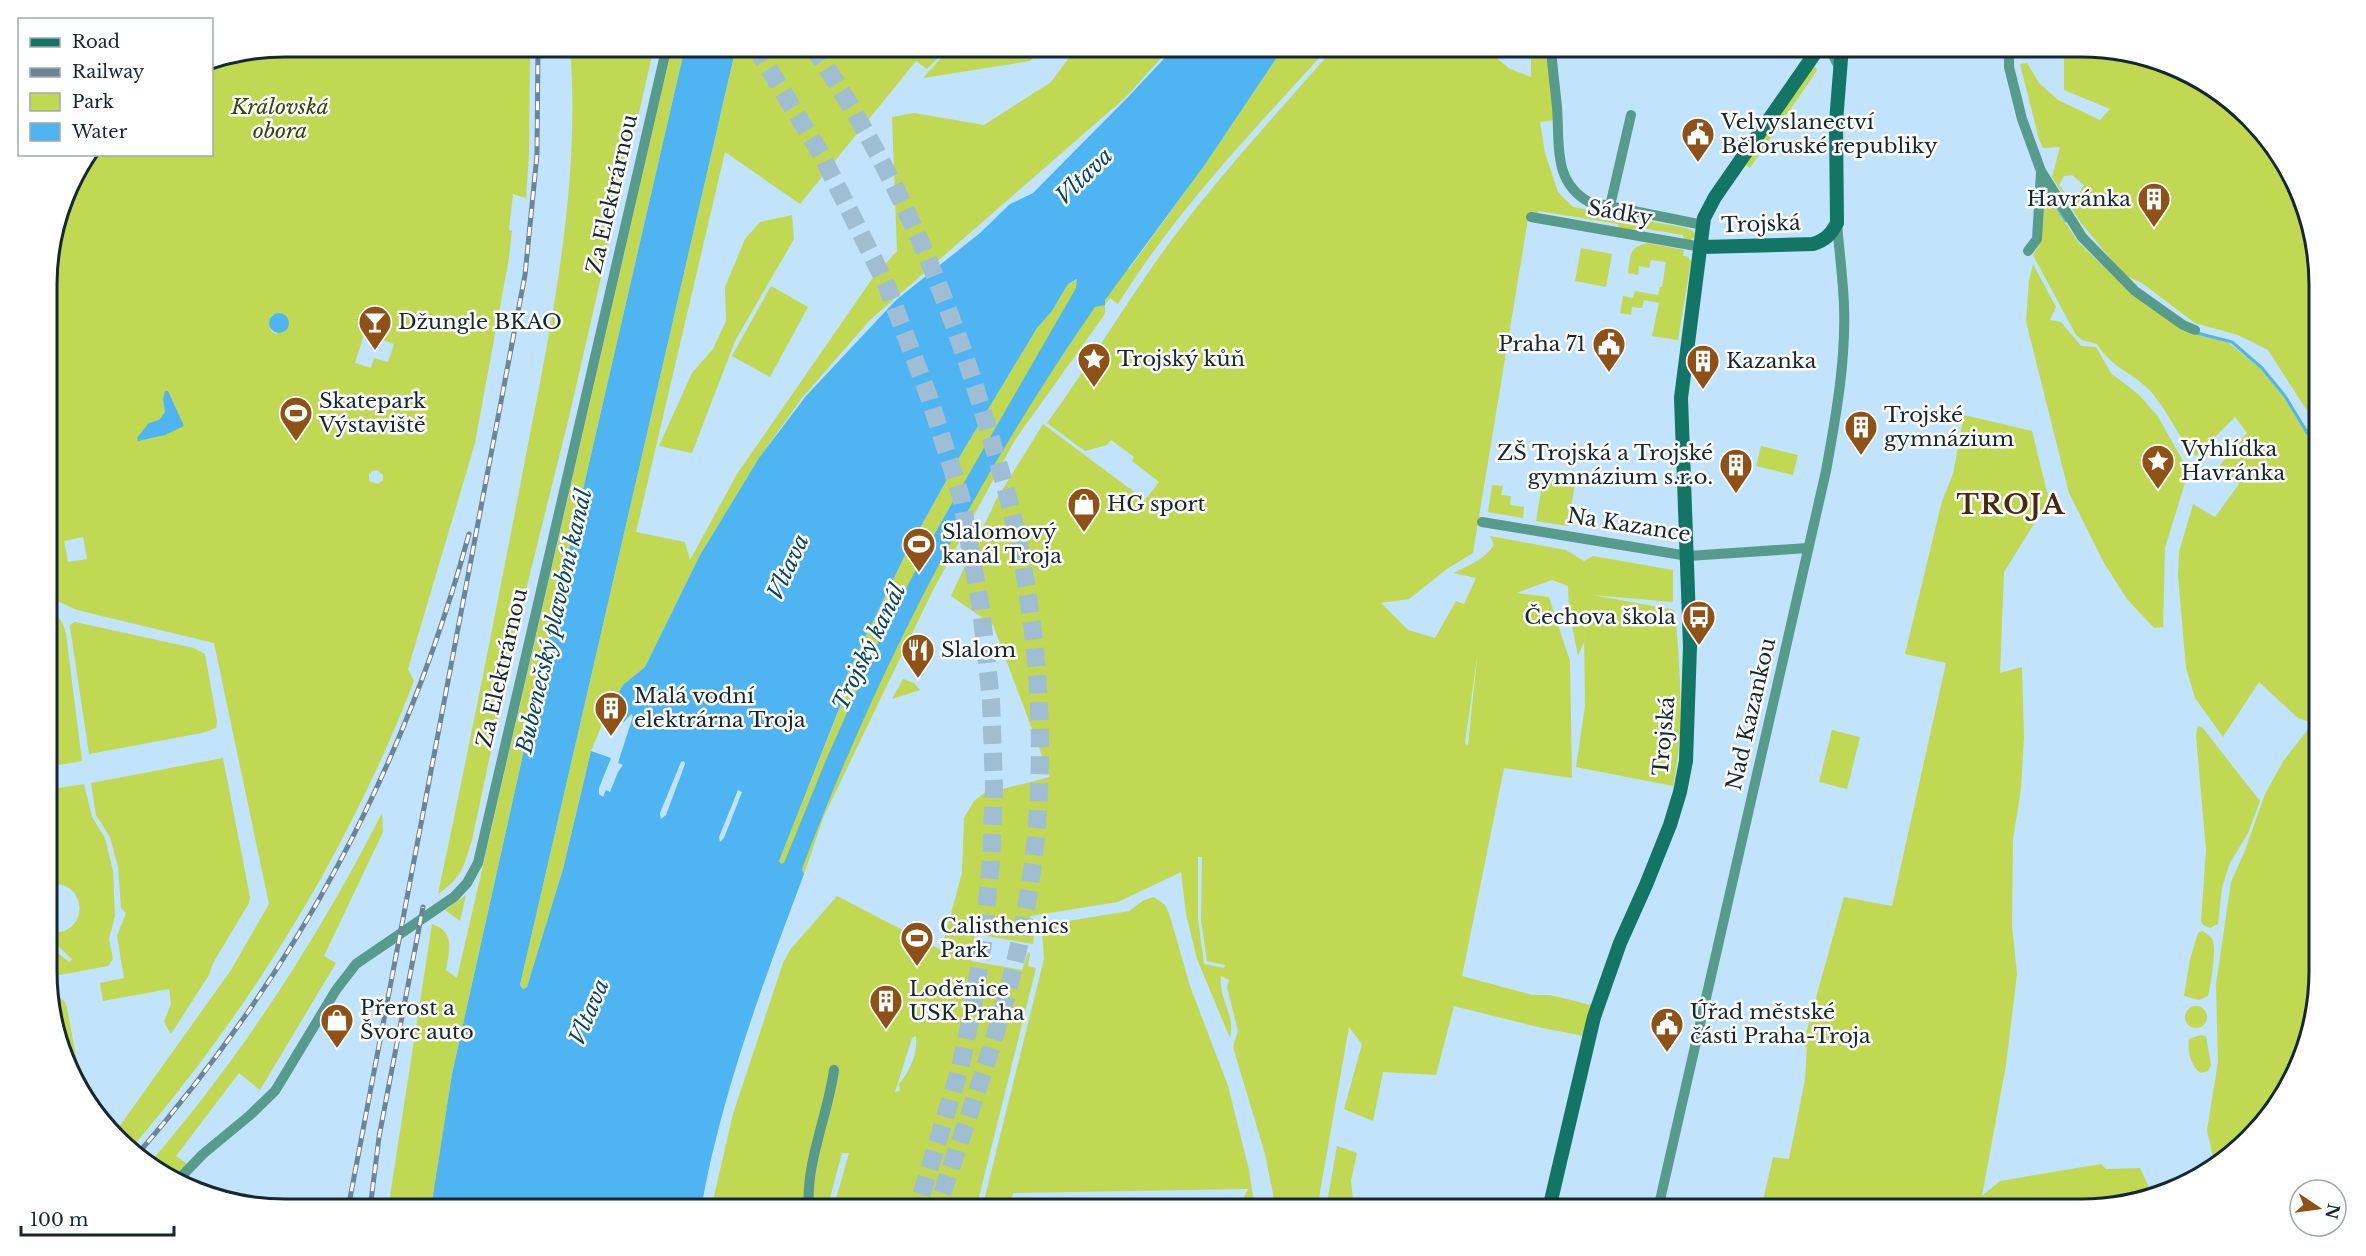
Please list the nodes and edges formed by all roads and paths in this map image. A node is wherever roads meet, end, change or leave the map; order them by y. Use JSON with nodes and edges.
{"nodes":[{"id":1,"x":664,"y":57,"type":"edge"},
{"id":2,"x":1552,"y":57,"type":"edge"},
{"id":3,"x":1812,"y":57,"type":"edge"},
{"id":4,"x":1834,"y":57,"type":"edge"},
{"id":5,"x":1840,"y":57,"type":"edge"},
{"id":6,"x":2009,"y":57,"type":"edge"},
{"id":7,"x":1839,"y":67,"type":"junction"},
{"id":8,"x":1631,"y":115,"type":"dead end"},
{"id":9,"x":2041,"y":171,"type":"junction"},
{"id":10,"x":1610,"y":206,"type":"junction"},
{"id":11,"x":1531,"y":217,"type":"dead end"},
{"id":12,"x":1837,"y":223,"type":"junction"},
{"id":13,"x":1703,"y":225,"type":"junction"},
{"id":14,"x":1702,"y":247,"type":"junction"},
{"id":15,"x":2028,"y":251,"type":"dead end"},
{"id":16,"x":2195,"y":330,"type":"dead end"},
{"id":17,"x":1482,"y":522,"type":"dead end"},
{"id":18,"x":1808,"y":548,"type":"junction"},
{"id":19,"x":1688,"y":556,"type":"junction"},
{"id":20,"x":834,"y":1070,"type":"dead end"},
{"id":21,"x":183,"y":1175,"type":"edge"},
{"id":22,"x":810,"y":1199,"type":"edge"},
{"id":23,"x":1551,"y":1199,"type":"edge"},
{"id":24,"x":1660,"y":1199,"type":"edge"}],
"edges":[{"from":1,"to":21,"type":"street","name":"Za Elektrárnou"},
{"from":2,"to":10,"type":"street"},
{"from":3,"to":13,"type":"street","name":"Trojská"},
{"from":4,"to":7,"type":"street","name":"Trojská"},
{"from":5,"to":7,"type":"street"},
{"from":6,"to":9,"type":"street"},
{"from":7,"to":12,"type":"street"},
{"from":8,"to":10,"type":"street","name":"Sádky"},
{"from":9,"to":15,"type":"street"},
{"from":9,"to":16,"type":"street"},
{"from":10,"to":13,"type":"street","name":"Sádky"},
{"from":11,"to":14,"type":"street","name":"Sádky"},
{"from":12,"to":14,"type":"street","name":"Trojská"},
{"from":12,"to":18,"type":"street","name":"Nad Kazankou"},
{"from":13,"to":14,"type":"street","name":"Trojská"},
{"from":14,"to":19,"type":"street","name":"Trojská"},
{"from":17,"to":19,"type":"street","name":"Na Kazance"},
{"from":18,"to":19,"type":"street","name":"Na Kazance"},
{"from":18,"to":24,"type":"street","name":"Nad Kazankou"},
{"from":19,"to":23,"type":"street","name":"Trojská"},
{"from":20,"to":22,"type":"street"}]}
